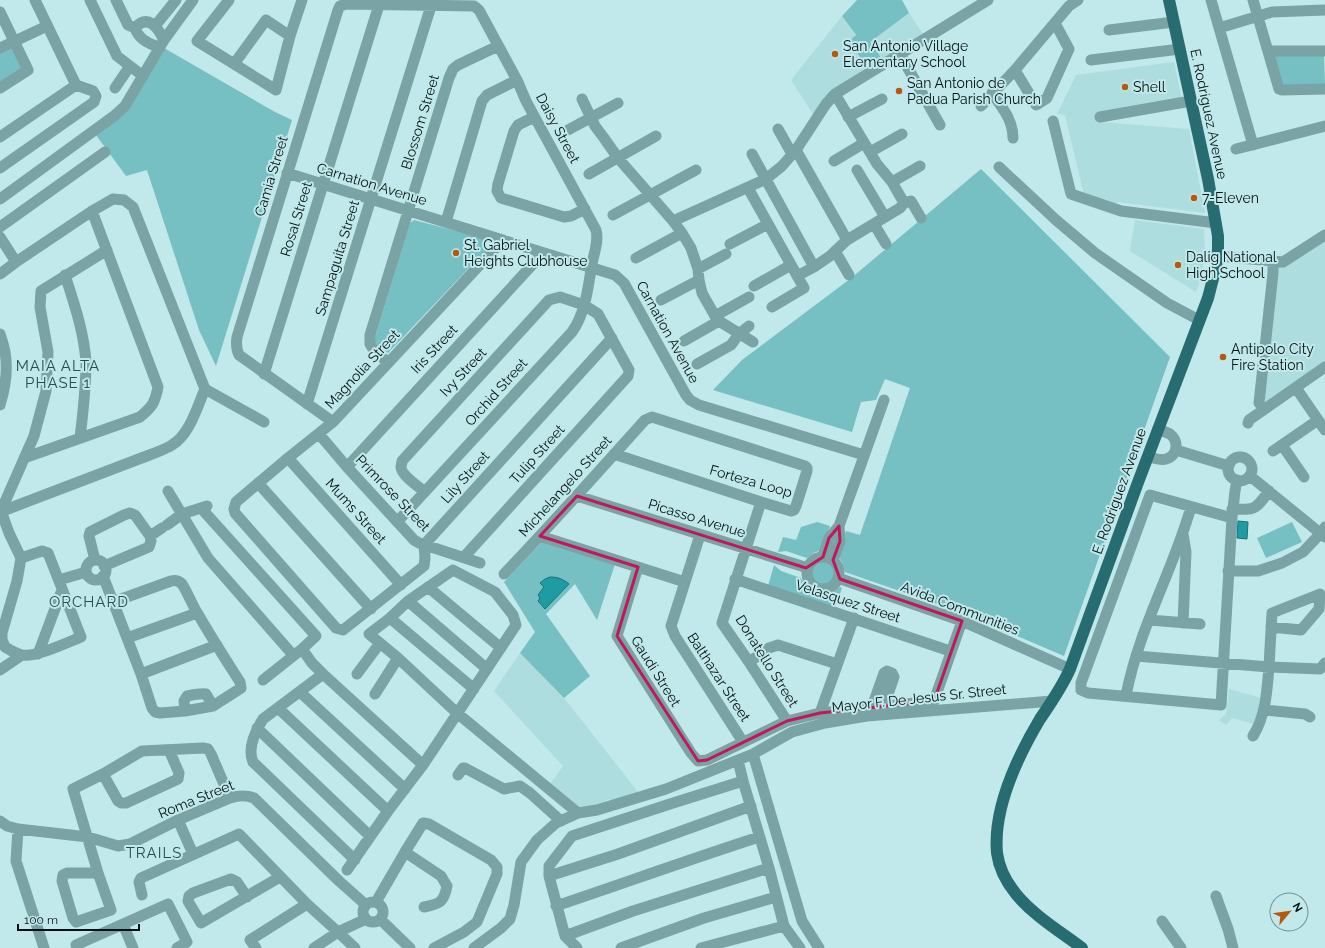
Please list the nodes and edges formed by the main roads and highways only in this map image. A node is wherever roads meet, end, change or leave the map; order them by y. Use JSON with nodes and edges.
{"nodes":[{"id":1,"x":1169,"y":0,"type":"edge"},
{"id":2,"x":1082,"y":948,"type":"edge"}],
"edges":[{"from":1,"to":2,"type":"main road","name":"E. Rodriguez Avenue"}]}
